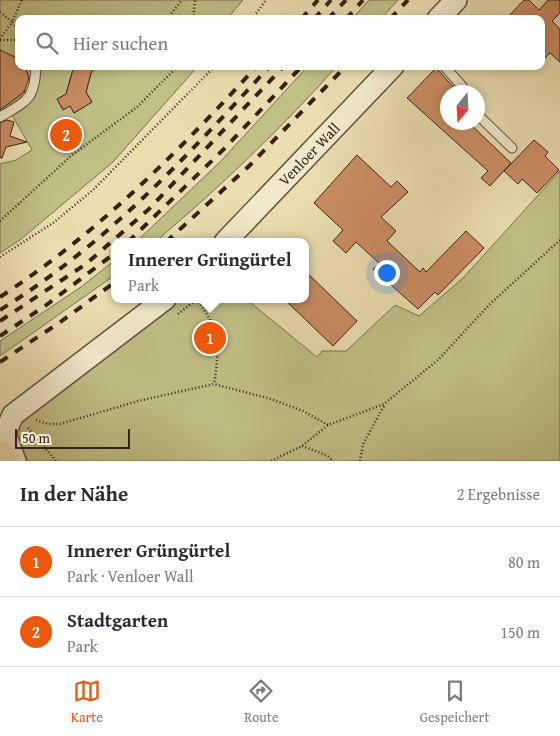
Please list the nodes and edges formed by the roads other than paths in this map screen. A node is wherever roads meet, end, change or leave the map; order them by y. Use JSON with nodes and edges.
{"nodes":[{"id":1,"x":456,"y":0,"type":"edge"},
{"id":2,"x":442,"y":15,"type":"edge"},
{"id":3,"x":36,"y":70,"type":"edge"},
{"id":4,"x":389,"y":70,"type":"edge"},
{"id":5,"x":448,"y":70,"type":"edge"},
{"id":6,"x":462,"y":85,"type":"edge"},
{"id":7,"x":0,"y":117,"type":"edge"},
{"id":8,"x":485,"y":122,"type":"edge"},
{"id":9,"x":512,"y":148,"type":"dead end"},
{"id":10,"x":229,"y":238,"type":"edge"},
{"id":11,"x":160,"y":303,"type":"edge"},
{"id":12,"x":0,"y":454,"type":"edge"},
{"id":13,"x":7,"y":461,"type":"edge"},
{"id":14,"x":15,"y":461,"type":"edge"}],
"edges":[{"from":1,"to":2,"type":"street"},
{"from":3,"to":7,"type":"lane"},
{"from":4,"to":10,"type":"street","name":"Venloer Wall"},
{"from":5,"to":6,"type":"lane"},
{"from":8,"to":9,"type":"lane"},
{"from":11,"to":14,"type":"street"},
{"from":12,"to":13,"type":"main road"}]}
